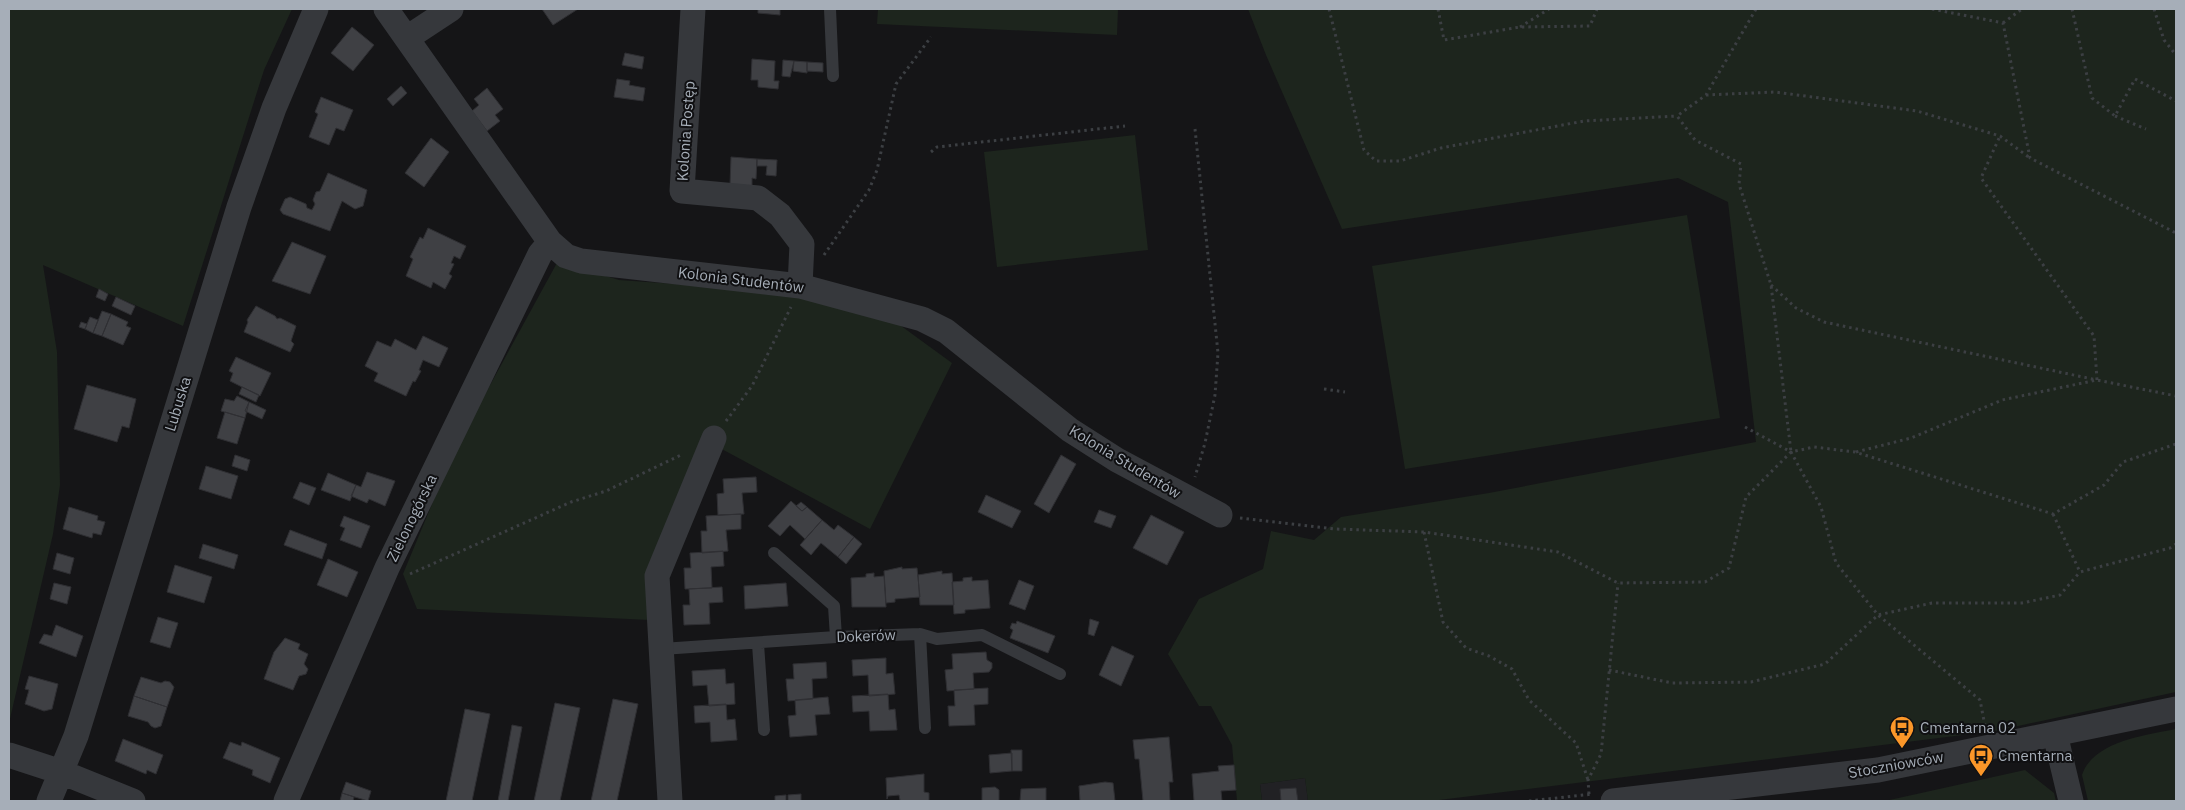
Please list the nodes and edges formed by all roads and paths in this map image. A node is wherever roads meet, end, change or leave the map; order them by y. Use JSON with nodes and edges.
{"nodes":[{"id":1,"x":316,"y":9,"type":"edge"},
{"id":2,"x":386,"y":9,"type":"edge"},
{"id":3,"x":451,"y":9,"type":"edge"},
{"id":4,"x":693,"y":9,"type":"edge"},
{"id":5,"x":830,"y":9,"type":"edge"},
{"id":6,"x":1329,"y":9,"type":"edge"},
{"id":7,"x":1438,"y":9,"type":"edge"},
{"id":8,"x":1549,"y":9,"type":"edge"},
{"id":9,"x":1597,"y":9,"type":"edge"},
{"id":10,"x":1756,"y":9,"type":"edge"},
{"id":11,"x":1932,"y":9,"type":"edge"},
{"id":12,"x":2022,"y":9,"type":"edge"},
{"id":13,"x":2072,"y":9,"type":"edge"},
{"id":14,"x":2154,"y":9,"type":"edge"},
{"id":15,"x":2003,"y":23,"type":"junction"},
{"id":16,"x":1520,"y":27,"type":"junction"},
{"id":17,"x":931,"y":37,"type":"dead end"},
{"id":18,"x":407,"y":38,"type":"junction"},
{"id":19,"x":2176,"y":55,"type":"edge"},
{"id":20,"x":833,"y":76,"type":"dead end"},
{"id":21,"x":1706,"y":95,"type":"junction"},
{"id":22,"x":2176,"y":101,"type":"edge"},
{"id":23,"x":1677,"y":116,"type":"junction"},
{"id":24,"x":2115,"y":116,"type":"junction"},
{"id":25,"x":1125,"y":126,"type":"dead end"},
{"id":26,"x":1195,"y":129,"type":"dead end"},
{"id":27,"x":2146,"y":129,"type":"dead end"},
{"id":28,"x":2000,"y":136,"type":"junction"},
{"id":29,"x":931,"y":152,"type":"dead end"},
{"id":30,"x":2030,"y":158,"type":"junction"},
{"id":31,"x":2176,"y":233,"type":"edge"},
{"id":32,"x":550,"y":242,"type":"junction"},
{"id":33,"x":822,"y":257,"type":"dead end"},
{"id":34,"x":1771,"y":285,"type":"junction"},
{"id":35,"x":800,"y":286,"type":"junction"},
{"id":36,"x":2098,"y":380,"type":"junction"},
{"id":37,"x":1324,"y":389,"type":"dead end"},
{"id":38,"x":1345,"y":392,"type":"dead end"},
{"id":39,"x":2176,"y":396,"type":"edge"},
{"id":40,"x":1745,"y":428,"type":"dead end"},
{"id":41,"x":714,"y":438,"type":"junction"},
{"id":42,"x":2176,"y":444,"type":"edge"},
{"id":43,"x":1791,"y":452,"type":"junction"},
{"id":44,"x":1855,"y":452,"type":"junction"},
{"id":45,"x":1188,"y":500,"type":"junction"},
{"id":46,"x":2053,"y":514,"type":"junction"},
{"id":47,"x":1220,"y":515,"type":"joint"},
{"id":48,"x":1424,"y":532,"type":"junction"},
{"id":49,"x":2176,"y":544,"type":"edge"},
{"id":50,"x":774,"y":553,"type":"dead end"},
{"id":51,"x":387,"y":568,"type":"junction"},
{"id":52,"x":2080,"y":572,"type":"junction"},
{"id":53,"x":1618,"y":583,"type":"junction"},
{"id":54,"x":1878,"y":615,"type":"junction"},
{"id":55,"x":920,"y":634,"type":"junction"},
{"id":56,"x":836,"y":637,"type":"junction"},
{"id":57,"x":758,"y":644,"type":"junction"},
{"id":58,"x":662,"y":649,"type":"junction"},
{"id":59,"x":1609,"y":670,"type":"junction"},
{"id":60,"x":1060,"y":674,"type":"dead end"},
{"id":61,"x":2176,"y":709,"type":"edge"},
{"id":62,"x":1985,"y":727,"type":"dead end"},
{"id":63,"x":925,"y":728,"type":"dead end"},
{"id":64,"x":764,"y":730,"type":"dead end"},
{"id":65,"x":2055,"y":734,"type":"junction"},
{"id":66,"x":19,"y":758,"type":"edge"},
{"id":67,"x":61,"y":772,"type":"junction"},
{"id":68,"x":1588,"y":780,"type":"junction"},
{"id":69,"x":1589,"y":794,"type":"dead end"},
{"id":70,"x":49,"y":801,"type":"edge"},
{"id":71,"x":133,"y":801,"type":"edge"},
{"id":72,"x":286,"y":801,"type":"edge"},
{"id":73,"x":670,"y":801,"type":"edge"},
{"id":74,"x":1613,"y":801,"type":"edge"},
{"id":75,"x":2071,"y":801,"type":"edge"}],
"edges":[{"from":1,"to":67,"type":"street","name":"Lubuska"},
{"from":2,"to":18,"type":"street","name":"Kolonia Studentów"},
{"from":3,"to":18,"type":"street"},
{"from":4,"to":35,"type":"street","name":"Kolonia Postęp"},
{"from":5,"to":20,"type":"lane"},
{"from":6,"to":23,"type":"path"},
{"from":7,"to":16,"type":"path"},
{"from":8,"to":16,"type":"path"},
{"from":9,"to":16,"type":"path"},
{"from":10,"to":21,"type":"path"},
{"from":11,"to":15,"type":"path"},
{"from":12,"to":15,"type":"path"},
{"from":13,"to":24,"type":"path"},
{"from":14,"to":19,"type":"path"},
{"from":15,"to":30,"type":"path"},
{"from":17,"to":33,"type":"path"},
{"from":18,"to":32,"type":"street","name":"Kolonia Studentów"},
{"from":21,"to":23,"type":"path"},
{"from":21,"to":28,"type":"path"},
{"from":22,"to":24,"type":"path"},
{"from":23,"to":34,"type":"path"},
{"from":24,"to":27,"type":"path"},
{"from":25,"to":29,"type":"path"},
{"from":26,"to":45,"type":"path"},
{"from":28,"to":30,"type":"path"},
{"from":28,"to":36,"type":"path"},
{"from":30,"to":31,"type":"path"},
{"from":32,"to":35,"type":"street","name":"Kolonia Studentów"},
{"from":32,"to":51,"type":"street","name":"Zielonogórska"},
{"from":34,"to":36,"type":"path"},
{"from":34,"to":43,"type":"path"},
{"from":35,"to":41,"type":"path"},
{"from":35,"to":45,"type":"street","name":"Kolonia Studentów"},
{"from":36,"to":39,"type":"path"},
{"from":36,"to":44,"type":"path"},
{"from":37,"to":38,"type":"path"},
{"from":40,"to":43,"type":"path"},
{"from":41,"to":51,"type":"path"},
{"from":41,"to":58,"type":"street"},
{"from":42,"to":46,"type":"path"},
{"from":43,"to":44,"type":"path"},
{"from":43,"to":53,"type":"path"},
{"from":43,"to":54,"type":"path"},
{"from":44,"to":46,"type":"path"},
{"from":45,"to":47,"type":"street","name":"Kolonia Studentów"},
{"from":46,"to":52,"type":"path"},
{"from":47,"to":48,"type":"path"},
{"from":48,"to":53,"type":"path"},
{"from":48,"to":68,"type":"path"},
{"from":49,"to":52,"type":"path"},
{"from":50,"to":56,"type":"lane"},
{"from":51,"to":72,"type":"street","name":"Zielonogórska"},
{"from":52,"to":54,"type":"path"},
{"from":53,"to":59,"type":"path"},
{"from":54,"to":59,"type":"path"},
{"from":54,"to":62,"type":"path"},
{"from":55,"to":56,"type":"lane","name":"Dokerów"},
{"from":55,"to":60,"type":"lane","name":"Dokerów"},
{"from":55,"to":63,"type":"lane"},
{"from":56,"to":57,"type":"lane","name":"Dokerów"},
{"from":57,"to":58,"type":"lane","name":"Dokerów"},
{"from":57,"to":64,"type":"lane"},
{"from":58,"to":73,"type":"street"},
{"from":59,"to":68,"type":"path"},
{"from":61,"to":65,"type":"street","name":"Stoczniowców"},
{"from":65,"to":74,"type":"street","name":"Stoczniowców"},
{"from":65,"to":75,"type":"street"},
{"from":66,"to":67,"type":"street"},
{"from":67,"to":70,"type":"street","name":"Lubuska"},
{"from":67,"to":71,"type":"street"},
{"from":68,"to":69,"type":"path"}]}
